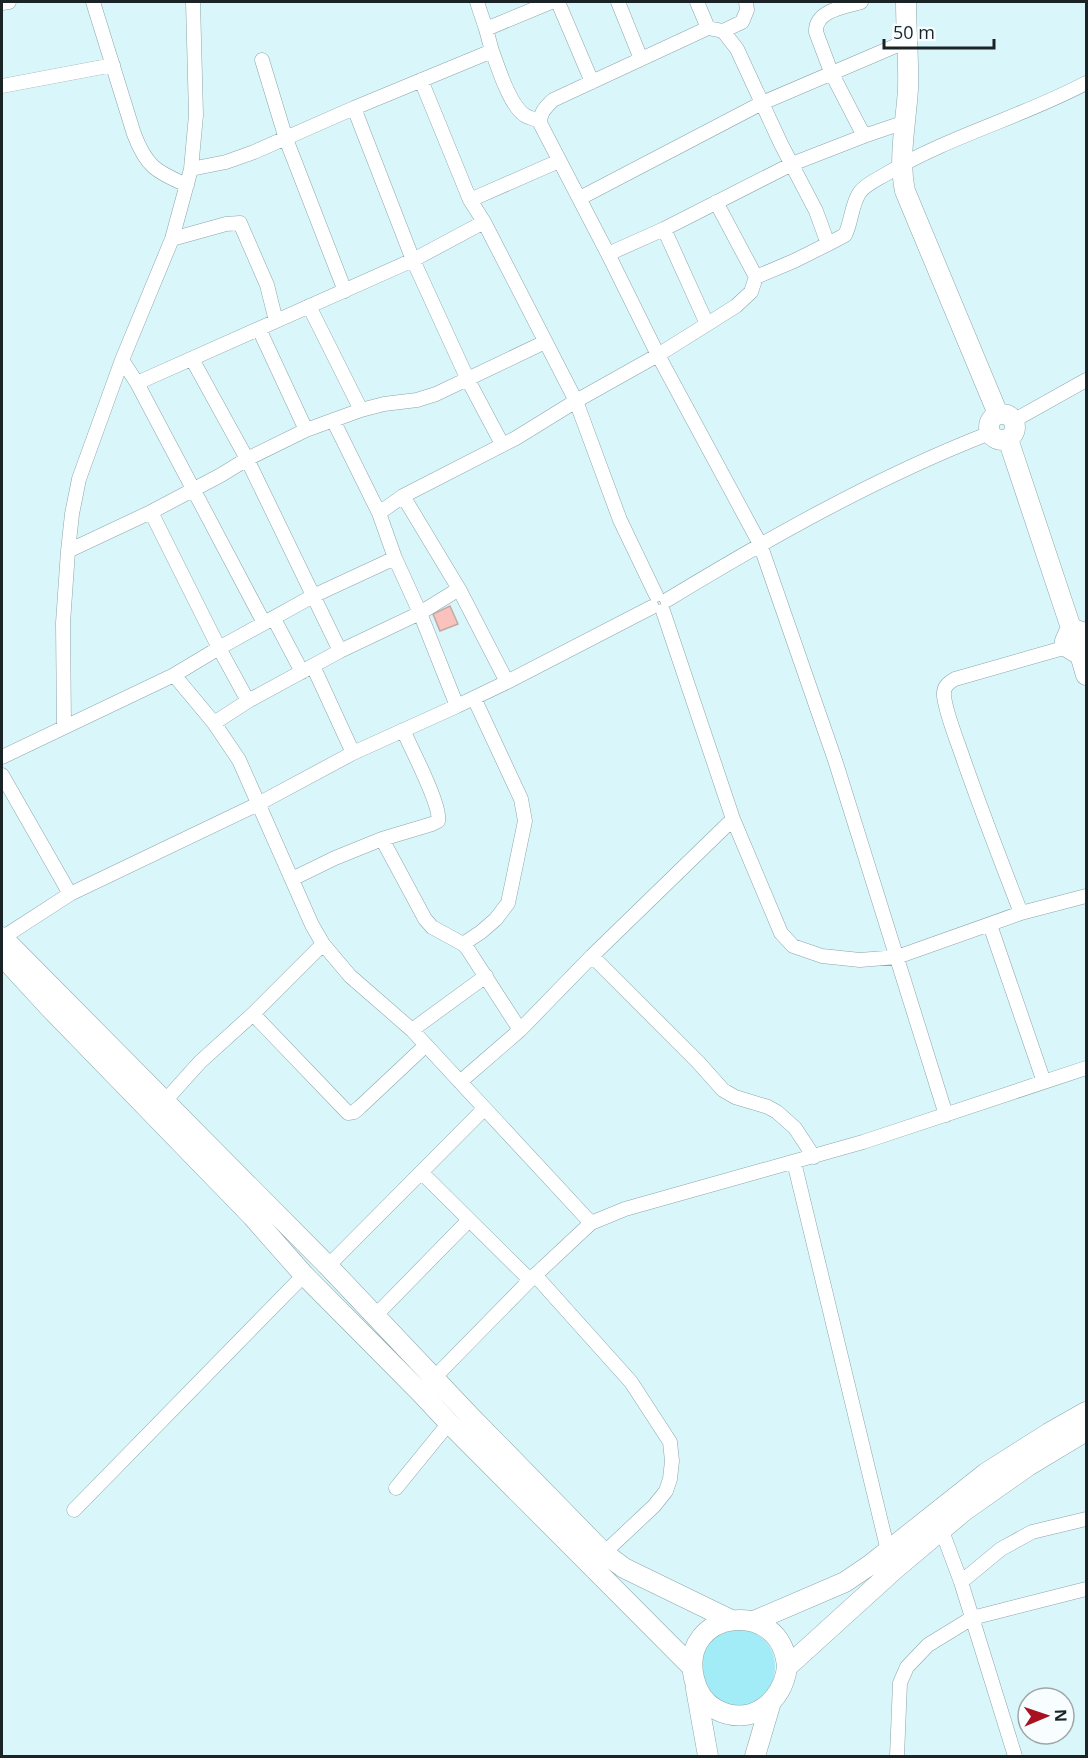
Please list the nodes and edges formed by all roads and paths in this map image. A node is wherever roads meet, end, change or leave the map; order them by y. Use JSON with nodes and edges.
{"nodes":[{"id":1,"x":9,"y":2,"type":"edge"},
{"id":2,"x":93,"y":2,"type":"edge"},
{"id":3,"x":193,"y":2,"type":"edge"},
{"id":4,"x":477,"y":2,"type":"edge"},
{"id":5,"x":551,"y":2,"type":"edge"},
{"id":6,"x":558,"y":2,"type":"edge"},
{"id":7,"x":618,"y":2,"type":"edge"},
{"id":8,"x":697,"y":2,"type":"edge"},
{"id":9,"x":746,"y":2,"type":"edge"},
{"id":10,"x":861,"y":2,"type":"edge"},
{"id":11,"x":906,"y":2,"type":"edge"},
{"id":12,"x":2,"y":3,"type":"edge"},
{"id":13,"x":832,"y":6,"type":"edge"},
{"id":14,"x":708,"y":28,"type":"junction"},
{"id":15,"x":486,"y":29,"type":"junction"},
{"id":16,"x":723,"y":31,"type":"junction"},
{"id":17,"x":907,"y":40,"type":"junction"},
{"id":18,"x":492,"y":51,"type":"junction"},
{"id":19,"x":641,"y":59,"type":"junction"},
{"id":20,"x":261,"y":60,"type":"dead end"},
{"id":21,"x":113,"y":65,"type":"junction"},
{"id":22,"x":831,"y":72,"type":"junction"},
{"id":23,"x":421,"y":80,"type":"junction"},
{"id":24,"x":592,"y":82,"type":"junction"},
{"id":25,"x":1086,"y":83,"type":"edge"},
{"id":26,"x":2,"y":86,"type":"edge"},
{"id":27,"x":762,"y":103,"type":"junction"},
{"id":28,"x":354,"y":108,"type":"junction"},
{"id":29,"x":539,"y":121,"type":"junction"},
{"id":30,"x":905,"y":122,"type":"junction"},
{"id":31,"x":864,"y":136,"type":"junction"},
{"id":32,"x":286,"y":139,"type":"junction"},
{"id":33,"x":559,"y":161,"type":"junction"},
{"id":34,"x":792,"y":164,"type":"junction"},
{"id":35,"x":902,"y":165,"type":"junction"},
{"id":36,"x":191,"y":169,"type":"junction"},
{"id":37,"x":187,"y":185,"type":"junction"},
{"id":38,"x":580,"y":198,"type":"junction"},
{"id":39,"x":470,"y":200,"type":"junction"},
{"id":40,"x":716,"y":202,"type":"junction"},
{"id":41,"x":484,"y":222,"type":"junction"},
{"id":42,"x":664,"y":229,"type":"junction"},
{"id":43,"x":172,"y":239,"type":"junction"},
{"id":44,"x":828,"y":244,"type":"junction"},
{"id":45,"x":608,"y":254,"type":"junction"},
{"id":46,"x":413,"y":260,"type":"junction"},
{"id":47,"x":756,"y":277,"type":"junction"},
{"id":48,"x":345,"y":291,"type":"junction"},
{"id":49,"x":309,"y":306,"type":"junction"},
{"id":50,"x":276,"y":321,"type":"junction"},
{"id":51,"x":707,"y":324,"type":"junction"},
{"id":52,"x":259,"y":328,"type":"junction"},
{"id":53,"x":546,"y":342,"type":"junction"},
{"id":54,"x":658,"y":355,"type":"junction"},
{"id":55,"x":192,"y":358,"type":"junction"},
{"id":56,"x":122,"y":360,"type":"junction"},
{"id":57,"x":468,"y":380,"type":"junction"},
{"id":58,"x":1086,"y":380,"type":"edge"},
{"id":59,"x":137,"y":383,"type":"junction"},
{"id":60,"x":576,"y":401,"type":"junction"},
{"id":61,"x":361,"y":410,"type":"junction"},
{"id":62,"x":333,"y":420,"type":"junction"},
{"id":63,"x":1002,"y":427,"type":"junction"},
{"id":64,"x":306,"y":430,"type":"junction"},
{"id":65,"x":502,"y":444,"type":"junction"},
{"id":66,"x":247,"y":459,"type":"junction"},
{"id":67,"x":194,"y":488,"type":"junction"},
{"id":68,"x":403,"y":496,"type":"junction"},
{"id":69,"x":151,"y":512,"type":"junction"},
{"id":70,"x":379,"y":513,"type":"junction"},
{"id":71,"x":760,"y":544,"type":"junction"},
{"id":72,"x":68,"y":551,"type":"junction"},
{"id":73,"x":395,"y":558,"type":"junction"},
{"id":74,"x":459,"y":589,"type":"junction"},
{"id":75,"x":313,"y":596,"type":"junction"},
{"id":76,"x":659,"y":603,"type":"junction"},
{"id":77,"x":420,"y":613,"type":"junction"},
{"id":78,"x":269,"y":621,"type":"junction"},
{"id":79,"x":1080,"y":641,"type":"edge"},
{"id":80,"x":219,"y":648,"type":"junction"},
{"id":81,"x":340,"y":651,"type":"junction"},
{"id":82,"x":308,"y":669,"type":"junction"},
{"id":83,"x":174,"y":675,"type":"junction"},
{"id":84,"x":1086,"y":675,"type":"edge"},
{"id":85,"x":507,"y":682,"type":"junction"},
{"id":86,"x":474,"y":698,"type":"junction"},
{"id":87,"x":248,"y":701,"type":"junction"},
{"id":88,"x":457,"y":706,"type":"junction"},
{"id":89,"x":214,"y":723,"type":"junction"},
{"id":90,"x":64,"y":726,"type":"junction"},
{"id":91,"x":403,"y":730,"type":"junction"},
{"id":92,"x":353,"y":753,"type":"junction"},
{"id":93,"x":2,"y":757,"type":"edge"},
{"id":94,"x":2,"y":775,"type":"edge"},
{"id":95,"x":258,"y":804,"type":"junction"},
{"id":96,"x":733,"y":819,"type":"junction"},
{"id":97,"x":382,"y":839,"type":"junction"},
{"id":98,"x":292,"y":879,"type":"junction"},
{"id":99,"x":70,"y":894,"type":"junction"},
{"id":100,"x":1086,"y":896,"type":"edge"},
{"id":101,"x":1021,"y":913,"type":"junction"},
{"id":102,"x":990,"y":925,"type":"junction"},
{"id":103,"x":2,"y":938,"type":"edge"},
{"id":104,"x":323,"y":944,"type":"junction"},
{"id":105,"x":463,"y":944,"type":"junction"},
{"id":106,"x":2,"y":955,"type":"edge"},
{"id":107,"x":592,"y":956,"type":"junction"},
{"id":108,"x":897,"y":957,"type":"junction"},
{"id":109,"x":486,"y":976,"type":"junction"},
{"id":110,"x":253,"y":1014,"type":"junction"},
{"id":111,"x":412,"y":1030,"type":"junction"},
{"id":112,"x":520,"y":1030,"type":"junction"},
{"id":113,"x":426,"y":1045,"type":"junction"},
{"id":114,"x":1086,"y":1068,"type":"edge"},
{"id":115,"x":460,"y":1082,"type":"junction"},
{"id":116,"x":1044,"y":1082,"type":"junction"},
{"id":117,"x":164,"y":1102,"type":"junction"},
{"id":118,"x":484,"y":1109,"type":"junction"},
{"id":119,"x":946,"y":1115,"type":"junction"},
{"id":120,"x":814,"y":1157,"type":"junction"},
{"id":121,"x":794,"y":1162,"type":"junction"},
{"id":122,"x":422,"y":1173,"type":"junction"},
{"id":123,"x":469,"y":1220,"type":"junction"},
{"id":124,"x":591,"y":1223,"type":"junction"},
{"id":125,"x":328,"y":1266,"type":"junction"},
{"id":126,"x":304,"y":1275,"type":"junction"},
{"id":127,"x":532,"y":1277,"type":"junction"},
{"id":128,"x":376,"y":1315,"type":"junction"},
{"id":129,"x":427,"y":1385,"type":"junction"},
{"id":130,"x":1086,"y":1412,"type":"edge"},
{"id":131,"x":449,"y":1423,"type":"junction"},
{"id":132,"x":1086,"y":1431,"type":"edge"},
{"id":133,"x":396,"y":1488,"type":"dead end"},
{"id":134,"x":74,"y":1510,"type":"dead end"},
{"id":135,"x":1086,"y":1520,"type":"edge"},
{"id":136,"x":942,"y":1531,"type":"junction"},
{"id":137,"x":888,"y":1551,"type":"junction"},
{"id":138,"x":604,"y":1553,"type":"junction"},
{"id":139,"x":961,"y":1582,"type":"junction"},
{"id":140,"x":1086,"y":1589,"type":"edge"},
{"id":141,"x":972,"y":1618,"type":"junction"},
{"id":142,"x":731,"y":1620,"type":"junction"},
{"id":143,"x":754,"y":1622,"type":"junction"},
{"id":144,"x":691,"y":1666,"type":"junction"},
{"id":145,"x":787,"y":1667,"type":"junction"},
{"id":146,"x":696,"y":1689,"type":"junction"},
{"id":147,"x":771,"y":1702,"type":"junction"},
{"id":148,"x":1012,"y":1753,"type":"edge"},
{"id":149,"x":708,"y":1756,"type":"edge"},
{"id":150,"x":755,"y":1756,"type":"edge"},
{"id":151,"x":897,"y":1756,"type":"edge"}],
"edges":[{"from":1,"to":12,"type":"street"},
{"from":2,"to":21,"type":"street"},
{"from":3,"to":36,"type":"street"},
{"from":4,"to":15,"type":"street"},
{"from":5,"to":15,"type":"street"},
{"from":6,"to":24,"type":"street"},
{"from":7,"to":19,"type":"street"},
{"from":8,"to":14,"type":"street"},
{"from":9,"to":16,"type":"street"},
{"from":10,"to":13,"type":"street"},
{"from":11,"to":17,"type":"main road"},
{"from":13,"to":22,"type":"street"},
{"from":14,"to":16,"type":"street"},
{"from":14,"to":19,"type":"street"},
{"from":15,"to":18,"type":"street"},
{"from":16,"to":27,"type":"street"},
{"from":17,"to":22,"type":"street"},
{"from":17,"to":30,"type":"main road"},
{"from":18,"to":23,"type":"street"},
{"from":18,"to":29,"type":"street"},
{"from":19,"to":24,"type":"street"},
{"from":20,"to":32,"type":"street"},
{"from":21,"to":26,"type":"street"},
{"from":21,"to":37,"type":"street"},
{"from":22,"to":27,"type":"street"},
{"from":22,"to":31,"type":"street"},
{"from":23,"to":28,"type":"street"},
{"from":23,"to":39,"type":"street"},
{"from":24,"to":29,"type":"street"},
{"from":25,"to":35,"type":"street"},
{"from":27,"to":34,"type":"street"},
{"from":27,"to":38,"type":"street"},
{"from":28,"to":32,"type":"street"},
{"from":28,"to":46,"type":"street"},
{"from":29,"to":33,"type":"street"},
{"from":30,"to":31,"type":"street"},
{"from":30,"to":35,"type":"main road"},
{"from":31,"to":34,"type":"street"},
{"from":32,"to":36,"type":"street"},
{"from":32,"to":48,"type":"street"},
{"from":33,"to":38,"type":"street"},
{"from":33,"to":39,"type":"street"},
{"from":34,"to":40,"type":"street"},
{"from":34,"to":44,"type":"street"},
{"from":35,"to":44,"type":"street"},
{"from":35,"to":63,"type":"main road"},
{"from":36,"to":37,"type":"street"},
{"from":37,"to":43,"type":"street"},
{"from":38,"to":45,"type":"street"},
{"from":39,"to":41,"type":"street"},
{"from":40,"to":42,"type":"street"},
{"from":40,"to":47,"type":"street"},
{"from":41,"to":46,"type":"street"},
{"from":41,"to":53,"type":"street"},
{"from":42,"to":45,"type":"street"},
{"from":42,"to":51,"type":"street"},
{"from":43,"to":50,"type":"street"},
{"from":43,"to":56,"type":"street"},
{"from":44,"to":47,"type":"street"},
{"from":45,"to":54,"type":"street"},
{"from":46,"to":48,"type":"street"},
{"from":46,"to":57,"type":"street"},
{"from":47,"to":51,"type":"street"},
{"from":48,"to":49,"type":"street"},
{"from":49,"to":50,"type":"street"},
{"from":49,"to":61,"type":"street"},
{"from":50,"to":52,"type":"street"},
{"from":51,"to":54,"type":"street"},
{"from":52,"to":55,"type":"street"},
{"from":52,"to":64,"type":"street"},
{"from":53,"to":57,"type":"street"},
{"from":53,"to":60,"type":"street"},
{"from":54,"to":60,"type":"street"},
{"from":54,"to":71,"type":"street"},
{"from":55,"to":59,"type":"street"},
{"from":55,"to":66,"type":"street"},
{"from":56,"to":59,"type":"street"},
{"from":56,"to":72,"type":"street"},
{"from":57,"to":61,"type":"street"},
{"from":57,"to":65,"type":"street"},
{"from":58,"to":63,"type":"street"},
{"from":59,"to":67,"type":"street"},
{"from":60,"to":65,"type":"street"},
{"from":60,"to":76,"type":"street"},
{"from":61,"to":62,"type":"street"},
{"from":62,"to":64,"type":"street"},
{"from":62,"to":70,"type":"street"},
{"from":63,"to":71,"type":"street"},
{"from":63,"to":79,"type":"main road"},
{"from":64,"to":66,"type":"street"},
{"from":65,"to":68,"type":"street"},
{"from":66,"to":67,"type":"street"},
{"from":66,"to":75,"type":"street"},
{"from":67,"to":69,"type":"street"},
{"from":67,"to":78,"type":"street"},
{"from":68,"to":70,"type":"street"},
{"from":68,"to":74,"type":"street"},
{"from":69,"to":72,"type":"street"},
{"from":69,"to":80,"type":"street"},
{"from":70,"to":73,"type":"street"},
{"from":71,"to":76,"type":"street"},
{"from":71,"to":108,"type":"street"},
{"from":72,"to":90,"type":"street"},
{"from":73,"to":75,"type":"street"},
{"from":73,"to":77,"type":"street"},
{"from":74,"to":77,"type":"street"},
{"from":74,"to":85,"type":"street"},
{"from":75,"to":78,"type":"street"},
{"from":75,"to":81,"type":"street"},
{"from":76,"to":85,"type":"street"},
{"from":76,"to":96,"type":"street"},
{"from":77,"to":81,"type":"street"},
{"from":77,"to":88,"type":"street"},
{"from":78,"to":80,"type":"street"},
{"from":78,"to":82,"type":"street"},
{"from":79,"to":84,"type":"main road"},
{"from":79,"to":101,"type":"street"},
{"from":80,"to":83,"type":"street"},
{"from":80,"to":87,"type":"street"},
{"from":81,"to":82,"type":"street"},
{"from":82,"to":87,"type":"street"},
{"from":82,"to":92,"type":"street"},
{"from":83,"to":89,"type":"street"},
{"from":83,"to":90,"type":"street"},
{"from":85,"to":86,"type":"street"},
{"from":86,"to":88,"type":"street"},
{"from":86,"to":105,"type":"street"},
{"from":87,"to":89,"type":"street"},
{"from":88,"to":91,"type":"street"},
{"from":89,"to":95,"type":"street"},
{"from":90,"to":93,"type":"street"},
{"from":91,"to":92,"type":"street"},
{"from":91,"to":97,"type":"street"},
{"from":92,"to":95,"type":"street"},
{"from":94,"to":99,"type":"street"},
{"from":95,"to":98,"type":"street"},
{"from":95,"to":99,"type":"street"},
{"from":96,"to":107,"type":"street"},
{"from":96,"to":108,"type":"street"},
{"from":97,"to":98,"type":"street"},
{"from":97,"to":105,"type":"street"},
{"from":98,"to":104,"type":"street"},
{"from":99,"to":103,"type":"street"},
{"from":100,"to":101,"type":"street"},
{"from":101,"to":102,"type":"street"},
{"from":102,"to":108,"type":"street"},
{"from":102,"to":116,"type":"street"},
{"from":103,"to":117,"type":"main road"},
{"from":104,"to":110,"type":"street"},
{"from":104,"to":111,"type":"street"},
{"from":105,"to":109,"type":"street"},
{"from":106,"to":126,"type":"main road"},
{"from":107,"to":112,"type":"street"},
{"from":107,"to":120,"type":"street"},
{"from":108,"to":119,"type":"street"},
{"from":109,"to":111,"type":"street"},
{"from":109,"to":112,"type":"street"},
{"from":110,"to":113,"type":"street"},
{"from":110,"to":117,"type":"street"},
{"from":111,"to":113,"type":"street"},
{"from":112,"to":115,"type":"street"},
{"from":113,"to":115,"type":"street"},
{"from":114,"to":116,"type":"street"},
{"from":115,"to":118,"type":"street"},
{"from":116,"to":119,"type":"street"},
{"from":117,"to":125,"type":"main road"},
{"from":118,"to":122,"type":"street"},
{"from":118,"to":124,"type":"street"},
{"from":119,"to":120,"type":"street"},
{"from":120,"to":121,"type":"street"},
{"from":121,"to":124,"type":"street"},
{"from":121,"to":137,"type":"street"},
{"from":122,"to":123,"type":"street"},
{"from":122,"to":125,"type":"street"},
{"from":123,"to":127,"type":"street"},
{"from":123,"to":128,"type":"street"},
{"from":124,"to":127,"type":"street"},
{"from":125,"to":128,"type":"main road"},
{"from":126,"to":129,"type":"main road"},
{"from":126,"to":134,"type":"street"},
{"from":127,"to":129,"type":"street"},
{"from":127,"to":138,"type":"street"},
{"from":128,"to":129,"type":"main road"},
{"from":129,"to":131,"type":"main road"},
{"from":129,"to":138,"type":"main road"},
{"from":130,"to":137,"type":"main road"},
{"from":131,"to":133,"type":"street"},
{"from":131,"to":144,"type":"main road"},
{"from":132,"to":136,"type":"main road"},
{"from":135,"to":139,"type":"street"},
{"from":136,"to":139,"type":"street"},
{"from":136,"to":145,"type":"main road"},
{"from":137,"to":143,"type":"main road"},
{"from":138,"to":142,"type":"main road"},
{"from":139,"to":141,"type":"street"},
{"from":140,"to":141,"type":"street"},
{"from":141,"to":148,"type":"street"},
{"from":141,"to":151,"type":"street"},
{"from":142,"to":143,"type":"main road"},
{"from":142,"to":144,"type":"main road"},
{"from":143,"to":145,"type":"main road"},
{"from":144,"to":146,"type":"main road"},
{"from":145,"to":147,"type":"main road"},
{"from":146,"to":147,"type":"main road"},
{"from":146,"to":149,"type":"main road"},
{"from":147,"to":150,"type":"main road"}]}
